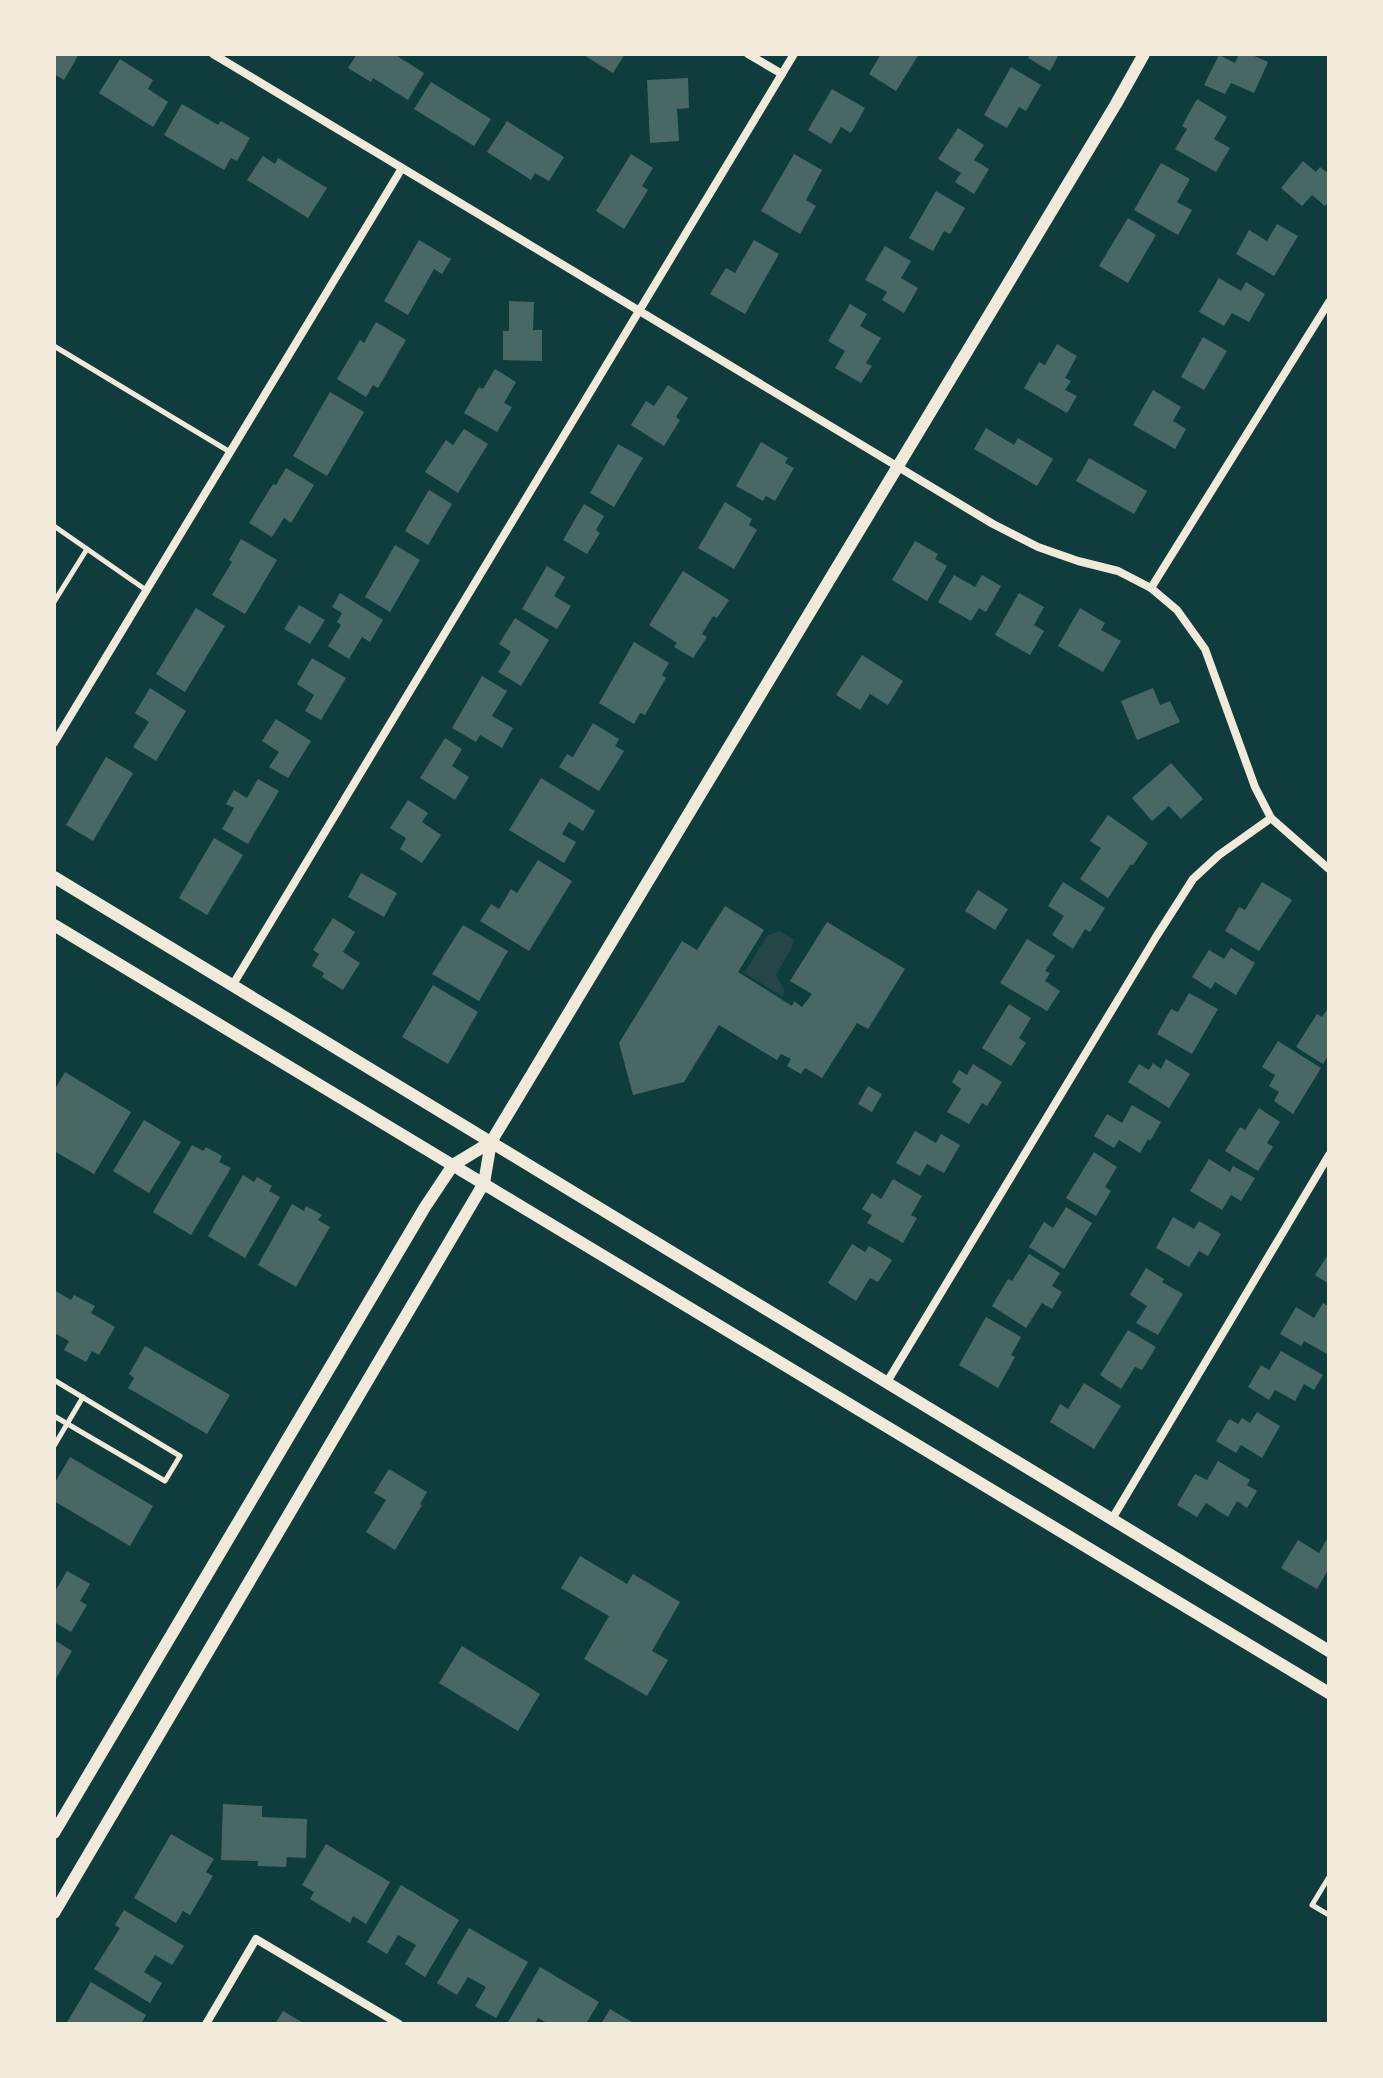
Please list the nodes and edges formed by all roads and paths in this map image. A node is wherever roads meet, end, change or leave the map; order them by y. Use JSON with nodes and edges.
{"nodes":[{"id":1,"x":213,"y":54,"type":"edge"},
{"id":2,"x":748,"y":54,"type":"edge"},
{"id":3,"x":794,"y":54,"type":"edge"},
{"id":4,"x":1144,"y":54,"type":"edge"},
{"id":5,"x":782,"y":74,"type":"junction"},
{"id":6,"x":402,"y":168,"type":"junction"},
{"id":7,"x":1329,"y":302,"type":"edge"},
{"id":8,"x":638,"y":310,"type":"junction"},
{"id":9,"x":54,"y":346,"type":"edge"},
{"id":10,"x":230,"y":452,"type":"junction"},
{"id":11,"x":896,"y":466,"type":"junction"},
{"id":12,"x":54,"y":526,"type":"edge"},
{"id":13,"x":87,"y":549,"type":"junction"},
{"id":14,"x":1151,"y":588,"type":"junction"},
{"id":15,"x":146,"y":590,"type":"junction"},
{"id":16,"x":54,"y":602,"type":"edge"},
{"id":17,"x":57,"y":731,"type":"edge"},
{"id":18,"x":54,"y":743,"type":"edge"},
{"id":19,"x":1271,"y":818,"type":"junction"},
{"id":20,"x":1329,"y":869,"type":"edge"},
{"id":21,"x":54,"y":877,"type":"edge"},
{"id":22,"x":54,"y":925,"type":"edge"},
{"id":23,"x":232,"y":986,"type":"junction"},
{"id":24,"x":491,"y":1142,"type":"junction"},
{"id":25,"x":1329,"y":1155,"type":"edge"},
{"id":26,"x":453,"y":1165,"type":"junction"},
{"id":27,"x":484,"y":1183,"type":"junction"},
{"id":28,"x":54,"y":1380,"type":"edge"},
{"id":29,"x":887,"y":1382,"type":"junction"},
{"id":30,"x":83,"y":1397,"type":"junction"},
{"id":31,"x":54,"y":1416,"type":"edge"},
{"id":32,"x":68,"y":1424,"type":"junction"},
{"id":33,"x":54,"y":1446,"type":"edge"},
{"id":34,"x":1112,"y":1519,"type":"junction"},
{"id":35,"x":1329,"y":1651,"type":"edge"},
{"id":36,"x":1329,"y":1693,"type":"edge"},
{"id":37,"x":54,"y":1833,"type":"edge"},
{"id":38,"x":1329,"y":1877,"type":"edge"},
{"id":39,"x":54,"y":1913,"type":"edge"},
{"id":40,"x":1329,"y":1915,"type":"edge"},
{"id":41,"x":206,"y":2024,"type":"edge"},
{"id":42,"x":399,"y":2024,"type":"edge"}],
"edges":[{"from":1,"to":6,"type":"street"},
{"from":2,"to":5,"type":"street"},
{"from":3,"to":5,"type":"street"},
{"from":4,"to":11,"type":"main road"},
{"from":5,"to":8,"type":"street"},
{"from":6,"to":8,"type":"street"},
{"from":6,"to":10,"type":"street"},
{"from":7,"to":14,"type":"street"},
{"from":8,"to":11,"type":"street"},
{"from":8,"to":23,"type":"street"},
{"from":9,"to":10,"type":"lane"},
{"from":10,"to":15,"type":"street"},
{"from":11,"to":14,"type":"street"},
{"from":11,"to":24,"type":"main road"},
{"from":12,"to":13,"type":"lane"},
{"from":13,"to":15,"type":"lane"},
{"from":13,"to":16,"type":"lane"},
{"from":14,"to":19,"type":"street"},
{"from":15,"to":17,"type":"street"},
{"from":17,"to":18,"type":"street"},
{"from":19,"to":20,"type":"street"},
{"from":19,"to":29,"type":"street"},
{"from":21,"to":23,"type":"main road"},
{"from":22,"to":26,"type":"main road"},
{"from":23,"to":24,"type":"main road"},
{"from":24,"to":26,"type":"main road"},
{"from":24,"to":27,"type":"main road"},
{"from":24,"to":29,"type":"main road"},
{"from":25,"to":34,"type":"street"},
{"from":26,"to":27,"type":"main road"},
{"from":26,"to":37,"type":"main road"},
{"from":27,"to":36,"type":"main road"},
{"from":27,"to":39,"type":"main road"},
{"from":28,"to":30,"type":"lane"},
{"from":29,"to":34,"type":"main road"},
{"from":30,"to":32,"type":"lane"},
{"from":30,"to":32,"type":"lane"},
{"from":31,"to":32,"type":"lane"},
{"from":32,"to":33,"type":"lane"},
{"from":34,"to":35,"type":"main road"},
{"from":38,"to":40,"type":"lane"},
{"from":41,"to":42,"type":"street"}]}
